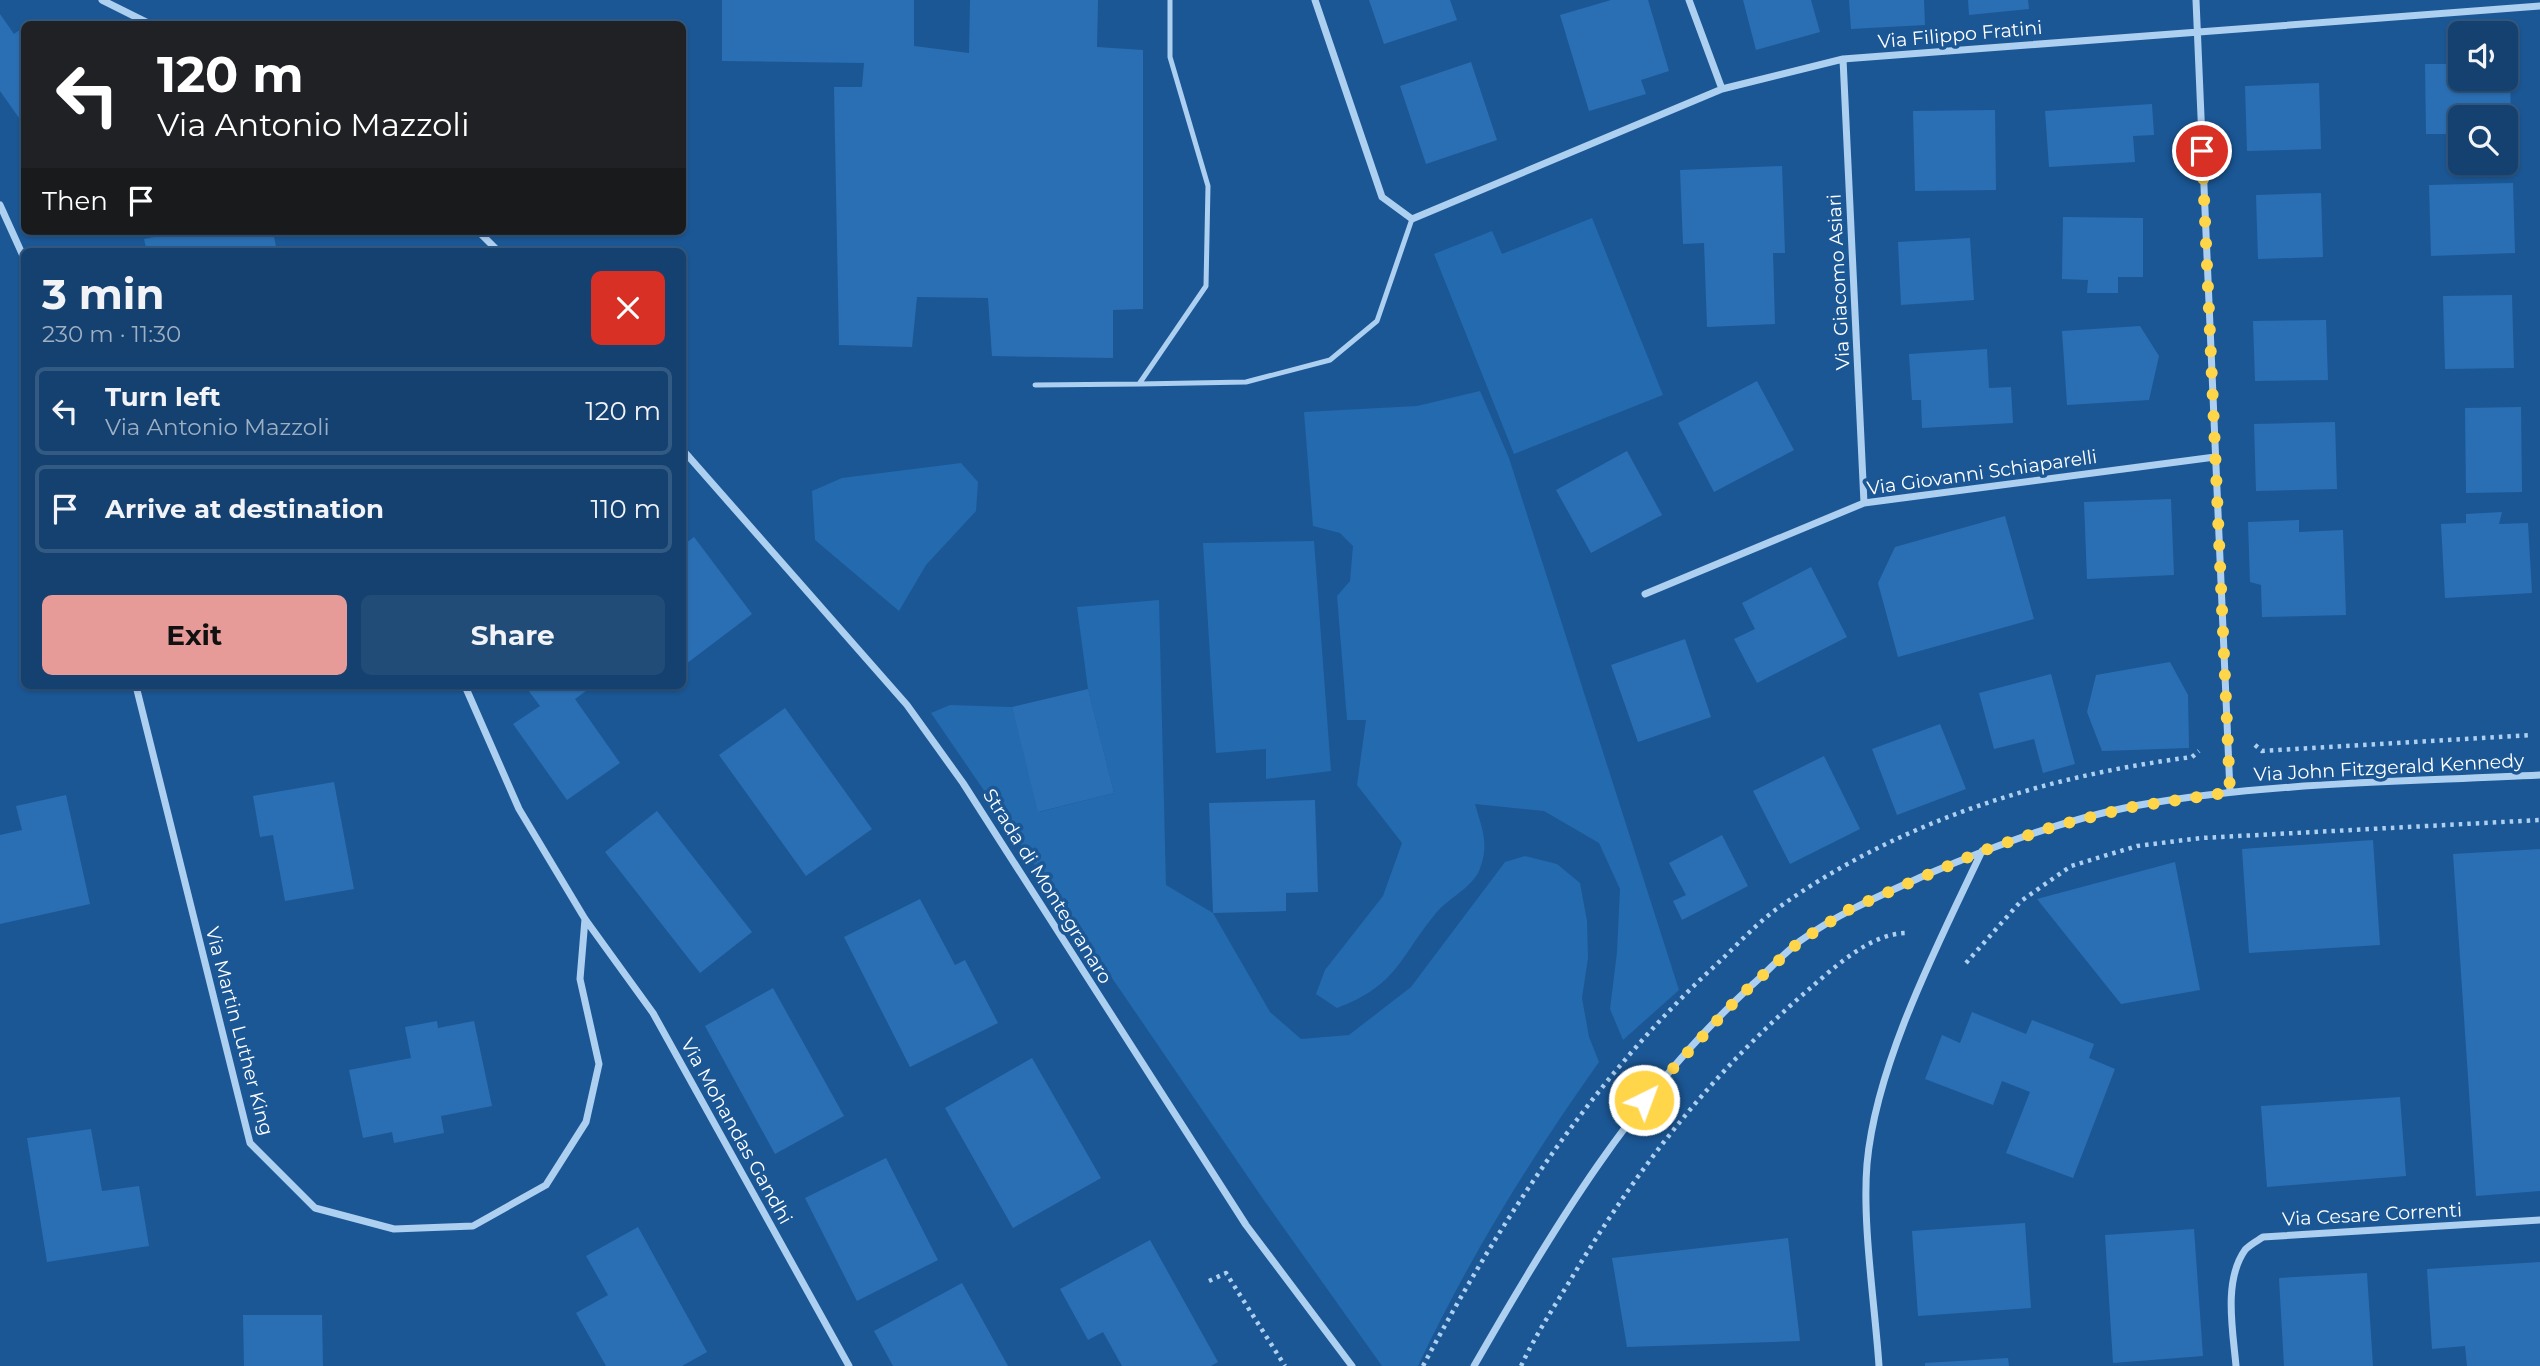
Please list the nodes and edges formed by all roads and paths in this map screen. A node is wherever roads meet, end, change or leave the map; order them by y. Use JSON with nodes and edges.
{"nodes":[{"id":1,"x":102,"y":0,"type":"edge"},
{"id":2,"x":1170,"y":0,"type":"edge"},
{"id":3,"x":1315,"y":0,"type":"edge"},
{"id":4,"x":1689,"y":0,"type":"edge"},
{"id":5,"x":2196,"y":0,"type":"edge"},
{"id":6,"x":2540,"y":6,"type":"edge"},
{"id":7,"x":144,"y":21,"type":"edge"},
{"id":8,"x":2197,"y":31,"type":"junction"},
{"id":9,"x":1843,"y":59,"type":"junction"},
{"id":10,"x":1722,"y":89,"type":"junction"},
{"id":11,"x":0,"y":205,"type":"edge"},
{"id":12,"x":1412,"y":219,"type":"junction"},
{"id":13,"x":482,"y":235,"type":"edge"},
{"id":14,"x":495,"y":248,"type":"edge"},
{"id":15,"x":21,"y":251,"type":"edge"},
{"id":16,"x":1139,"y":384,"type":"junction"},
{"id":17,"x":1035,"y":385,"type":"dead end"},
{"id":18,"x":686,"y":454,"type":"edge"},
{"id":19,"x":2215,"y":457,"type":"junction"},
{"id":20,"x":1864,"y":503,"type":"junction"},
{"id":21,"x":1645,"y":594,"type":"dead end"},
{"id":22,"x":137,"y":689,"type":"edge"},
{"id":23,"x":466,"y":689,"type":"edge"},
{"id":24,"x":2531,"y":735,"type":"dead end"},
{"id":25,"x":2255,"y":745,"type":"dead end"},
{"id":26,"x":2540,"y":775,"type":"edge"},
{"id":27,"x":2230,"y":792,"type":"junction"},
{"id":28,"x":2540,"y":820,"type":"edge"},
{"id":29,"x":1982,"y":851,"type":"junction"},
{"id":30,"x":585,"y":919,"type":"junction"},
{"id":31,"x":1906,"y":933,"type":"dead end"},
{"id":32,"x":1966,"y":963,"type":"dead end"},
{"id":33,"x":2540,"y":1220,"type":"edge"},
{"id":34,"x":1209,"y":1281,"type":"dead end"},
{"id":35,"x":849,"y":1366,"type":"edge"},
{"id":36,"x":1284,"y":1366,"type":"edge"},
{"id":37,"x":1352,"y":1366,"type":"edge"},
{"id":38,"x":1474,"y":1366,"type":"edge"},
{"id":39,"x":1521,"y":1366,"type":"edge"},
{"id":40,"x":1879,"y":1366,"type":"edge"},
{"id":41,"x":2236,"y":1366,"type":"edge"}],
"edges":[{"from":1,"to":7,"type":"street"},
{"from":2,"to":16,"type":"lane"},
{"from":3,"to":12,"type":"street"},
{"from":4,"to":10,"type":"street"},
{"from":5,"to":8,"type":"street"},
{"from":6,"to":8,"type":"street","name":"Via Filippo Fratini"},
{"from":8,"to":9,"type":"street","name":"Via Filippo Fratini"},
{"from":8,"to":19,"type":"street"},
{"from":9,"to":10,"type":"street","name":"Via Filippo Fratini"},
{"from":9,"to":20,"type":"street","name":"Via Giacomo Asiari"},
{"from":10,"to":12,"type":"street","name":"Via Filippo Fratini"},
{"from":11,"to":15,"type":"street"},
{"from":12,"to":16,"type":"lane"},
{"from":13,"to":14,"type":"street"},
{"from":16,"to":17,"type":"lane"},
{"from":18,"to":37,"type":"street","name":"Strada di Montegranaro"},
{"from":19,"to":20,"type":"street","name":"Via Giovanni Schiaparelli"},
{"from":19,"to":27,"type":"street"},
{"from":20,"to":21,"type":"street","name":"Via Giovanni Schiaparelli"},
{"from":22,"to":30,"type":"street","name":"Via Martin Luther King"},
{"from":23,"to":30,"type":"street"},
{"from":24,"to":25,"type":"path"},
{"from":26,"to":27,"type":"street","name":"Via John Fitzgerald Kennedy"},
{"from":27,"to":29,"type":"street","name":"Via John Fitzgerald Kennedy"},
{"from":28,"to":32,"type":"path"},
{"from":29,"to":38,"type":"street","name":"Via John Fitzgerald Kennedy"},
{"from":29,"to":40,"type":"street"},
{"from":30,"to":35,"type":"street","name":"Via Mohandas Gandhi"},
{"from":31,"to":39,"type":"path"},
{"from":33,"to":41,"type":"street","name":"Via Cesare Correnti"},
{"from":34,"to":36,"type":"path"}]}
